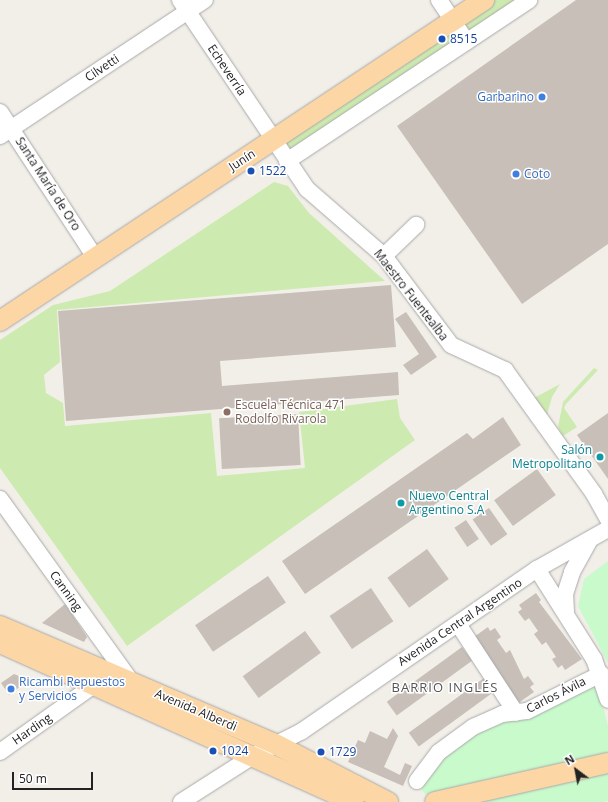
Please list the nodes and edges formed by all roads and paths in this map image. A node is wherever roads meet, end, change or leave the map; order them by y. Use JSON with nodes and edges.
{"nodes":[{"id":1,"x":205,"y":0,"type":"edge"},
{"id":2,"x":439,"y":0,"type":"edge"},
{"id":3,"x":484,"y":0,"type":"edge"},
{"id":4,"x":529,"y":0,"type":"edge"},
{"id":5,"x":184,"y":6,"type":"edge"},
{"id":6,"x":453,"y":21,"type":"junction"},
{"id":7,"x":467,"y":42,"type":"junction"},
{"id":8,"x":0,"y":112,"type":"edge"},
{"id":9,"x":5,"y":132,"type":"edge"},
{"id":10,"x":273,"y":140,"type":"junction"},
{"id":11,"x":287,"y":161,"type":"junction"},
{"id":12,"x":416,"y":225,"type":"dead end"},
{"id":13,"x":384,"y":256,"type":"junction"},
{"id":14,"x":96,"y":257,"type":"junction"},
{"id":15,"x":0,"y":320,"type":"edge"},
{"id":16,"x":0,"y":499,"type":"edge"},
{"id":17,"x":608,"y":520,"type":"edge"},
{"id":18,"x":608,"y":529,"type":"edge"},
{"id":19,"x":590,"y":540,"type":"junction"},
{"id":20,"x":537,"y":569,"type":"junction"},
{"id":21,"x":566,"y":613,"type":"junction"},
{"id":22,"x":458,"y":624,"type":"junction"},
{"id":23,"x":0,"y":639,"type":"edge"},
{"id":24,"x":104,"y":671,"type":"junction"},
{"id":25,"x":601,"y":674,"type":"junction"},
{"id":26,"x":608,"y":700,"type":"edge"},
{"id":27,"x":516,"y":713,"type":"junction"},
{"id":28,"x":277,"y":745,"type":"junction"},
{"id":29,"x":0,"y":752,"type":"edge"},
{"id":30,"x":252,"y":756,"type":"junction"},
{"id":31,"x":608,"y":763,"type":"edge"},
{"id":32,"x":417,"y":781,"type":"dead end"},
{"id":33,"x":181,"y":802,"type":"edge"},
{"id":34,"x":354,"y":802,"type":"edge"},
{"id":35,"x":388,"y":802,"type":"edge"},
{"id":36,"x":435,"y":802,"type":"edge"}],
"edges":[{"from":1,"to":5,"type":"street","name":"Cilvetti"},
{"from":2,"to":6,"type":"street"},
{"from":3,"to":6,"type":"main road","name":"Junín"},
{"from":4,"to":7,"type":"street"},
{"from":5,"to":9,"type":"street","name":"Cilvetti"},
{"from":5,"to":10,"type":"street","name":"Echeverría"},
{"from":6,"to":7,"type":"street"},
{"from":6,"to":10,"type":"main road","name":"Junín"},
{"from":7,"to":11,"type":"street"},
{"from":8,"to":9,"type":"street","name":"Santa María de Oro"},
{"from":9,"to":14,"type":"street","name":"Santa María de Oro"},
{"from":10,"to":11,"type":"street","name":"Maestro Fuentealba"},
{"from":10,"to":14,"type":"main road","name":"Junín"},
{"from":11,"to":13,"type":"street","name":"Maestro Fuentealba"},
{"from":12,"to":13,"type":"street"},
{"from":13,"to":17,"type":"street","name":"Maestro Fuentealba"},
{"from":14,"to":15,"type":"main road","name":"Junín"},
{"from":16,"to":24,"type":"street","name":"Canning"},
{"from":18,"to":19,"type":"street","name":"Avenida Central Argentino"},
{"from":19,"to":20,"type":"street","name":"Avenida Central Argentino"},
{"from":19,"to":21,"type":"street"},
{"from":20,"to":21,"type":"street"},
{"from":20,"to":22,"type":"street","name":"Avenida Central Argentino"},
{"from":21,"to":25,"type":"street"},
{"from":22,"to":27,"type":"street"},
{"from":22,"to":28,"type":"street","name":"Avenida Central Argentino"},
{"from":23,"to":24,"type":"main road","name":"Avenida Alberdi"},
{"from":24,"to":28,"type":"main road","name":"Avenida Alberdi"},
{"from":24,"to":29,"type":"street","name":"Harding"},
{"from":24,"to":30,"type":"main road","name":"Avenida Alberdi"},
{"from":25,"to":26,"type":"street"},
{"from":25,"to":27,"type":"street","name":"Carlos Ávila"},
{"from":27,"to":32,"type":"street","name":"Carlos Ávila"},
{"from":28,"to":30,"type":"street","name":"Avenida Central Argentino"},
{"from":28,"to":35,"type":"main road","name":"Avenida Alberdi"},
{"from":30,"to":33,"type":"street","name":"Avenida Central Argentino"},
{"from":30,"to":34,"type":"main road","name":"Avenida Alberdi"},
{"from":31,"to":36,"type":"main road"}]}
